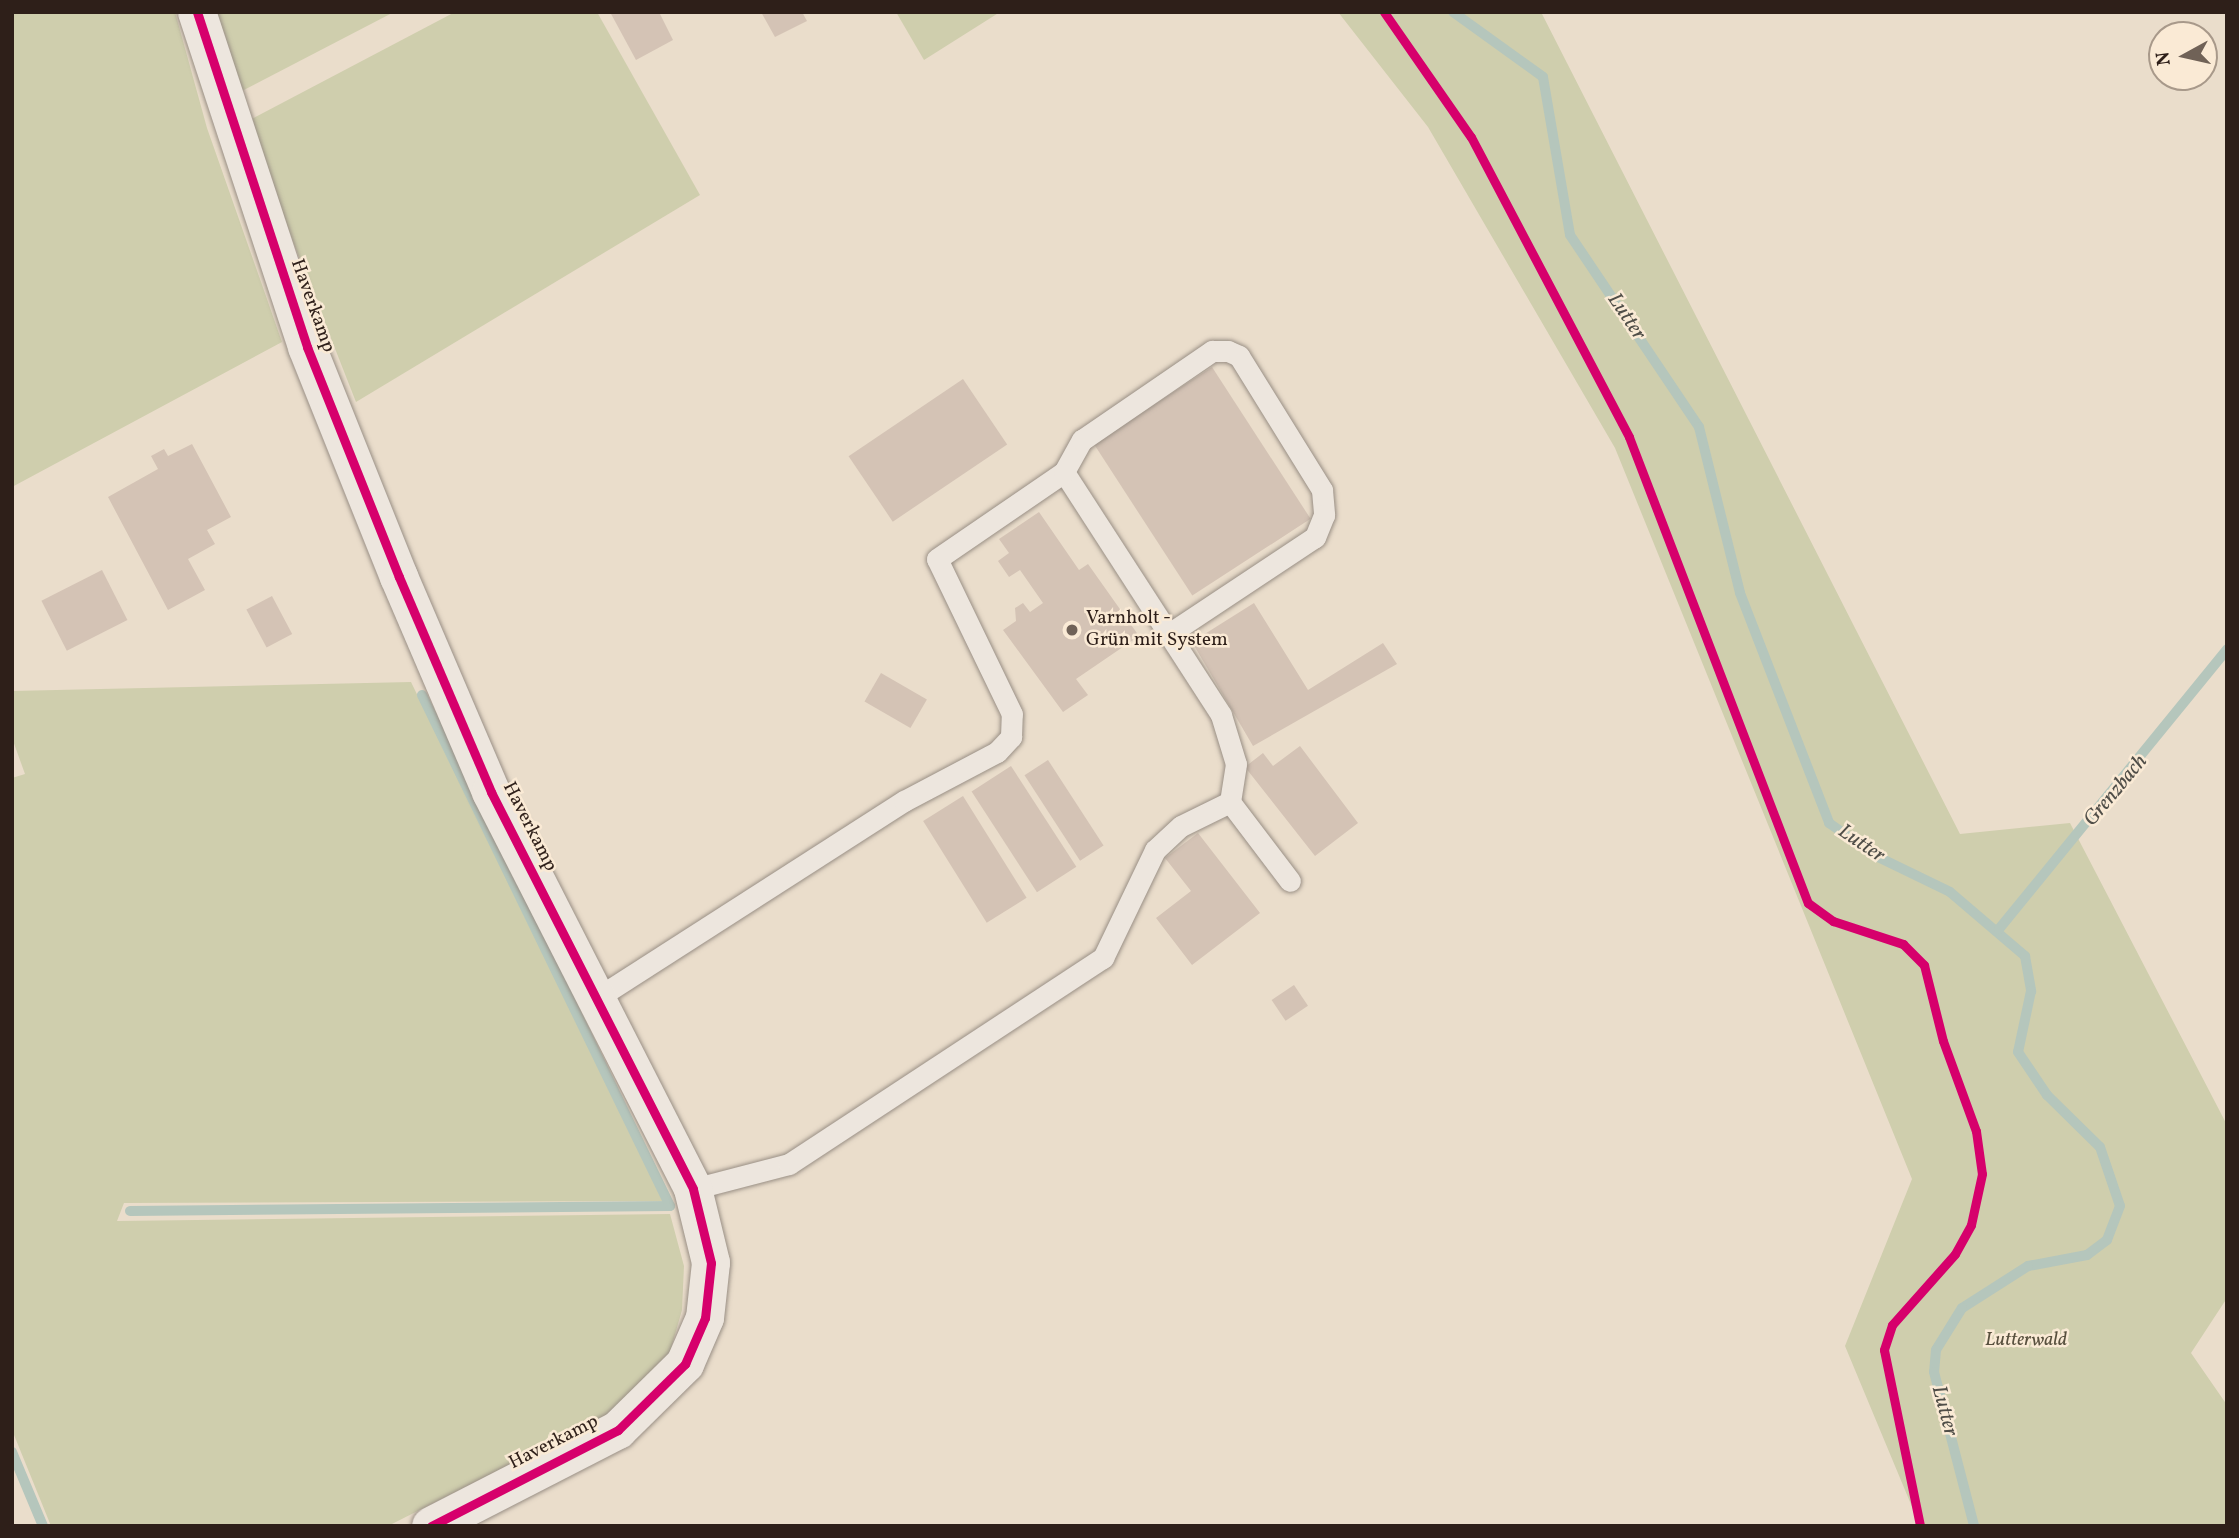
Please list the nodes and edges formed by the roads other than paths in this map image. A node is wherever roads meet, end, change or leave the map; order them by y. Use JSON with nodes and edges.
{"nodes":[{"id":1,"x":197,"y":12,"type":"edge"},
{"id":2,"x":1063,"y":472,"type":"junction"},
{"id":3,"x":1170,"y":634,"type":"junction"},
{"id":4,"x":1230,"y":802,"type":"junction"},
{"id":5,"x":1290,"y":881,"type":"dead end"},
{"id":6,"x":597,"y":998,"type":"junction"},
{"id":7,"x":693,"y":1189,"type":"junction"},
{"id":8,"x":431,"y":1526,"type":"edge"}],
"edges":[{"from":1,"to":6,"type":"street","name":"Haverkamp"},
{"from":2,"to":3,"type":"lane"},
{"from":2,"to":3,"type":"lane"},
{"from":2,"to":6,"type":"lane"},
{"from":3,"to":4,"type":"lane"},
{"from":4,"to":5,"type":"lane"},
{"from":4,"to":7,"type":"lane"},
{"from":6,"to":7,"type":"street","name":"Haverkamp"},
{"from":7,"to":8,"type":"street","name":"Haverkamp"}]}
